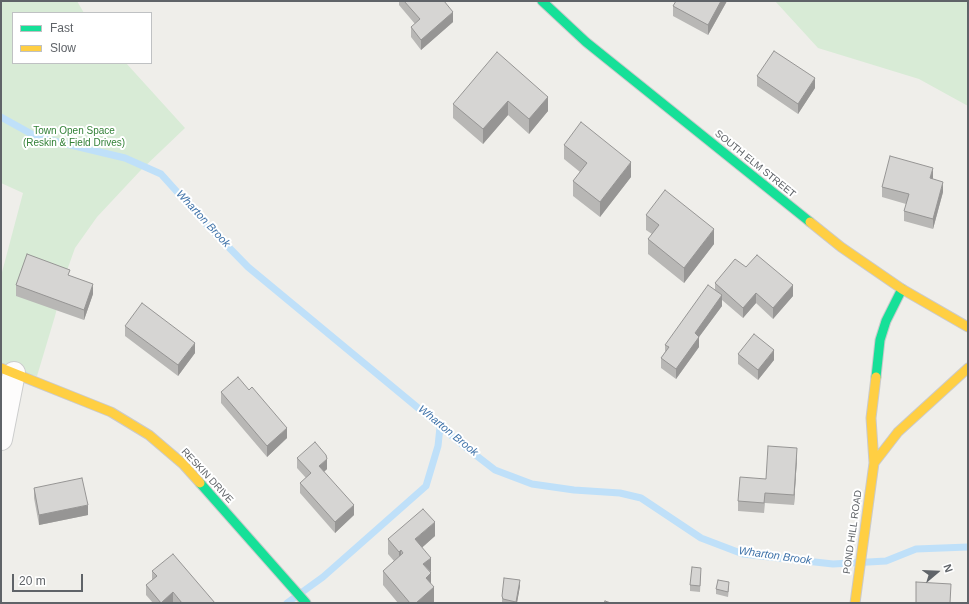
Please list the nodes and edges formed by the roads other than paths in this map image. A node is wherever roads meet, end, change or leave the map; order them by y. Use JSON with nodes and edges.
{"nodes":[{"id":1,"x":542,"y":1,"type":"edge"},
{"id":2,"x":902,"y":289,"type":"junction"},
{"id":3,"x":968,"y":327,"type":"edge"},
{"id":4,"x":968,"y":368,"type":"edge"},
{"id":5,"x":8,"y":370,"type":"edge"},
{"id":6,"x":1,"y":439,"type":"edge"},
{"id":7,"x":874,"y":464,"type":"junction"},
{"id":8,"x":306,"y":603,"type":"edge"},
{"id":9,"x":855,"y":603,"type":"edge"}],
"edges":[{"from":1,"to":2,"type":"main road","name":"SOUTH ELM STREET"},
{"from":2,"to":3,"type":"main road","name":"SOUTH ELM STREET"},
{"from":2,"to":7,"type":"main road","name":"POND HILL ROAD"},
{"from":4,"to":7,"type":"main road","name":"POND HILL ROAD"},
{"from":5,"to":6,"type":"street"},
{"from":5,"to":8,"type":"main road","name":"RESKIN DRIVE"},
{"from":7,"to":9,"type":"main road","name":"POND HILL ROAD"}]}
